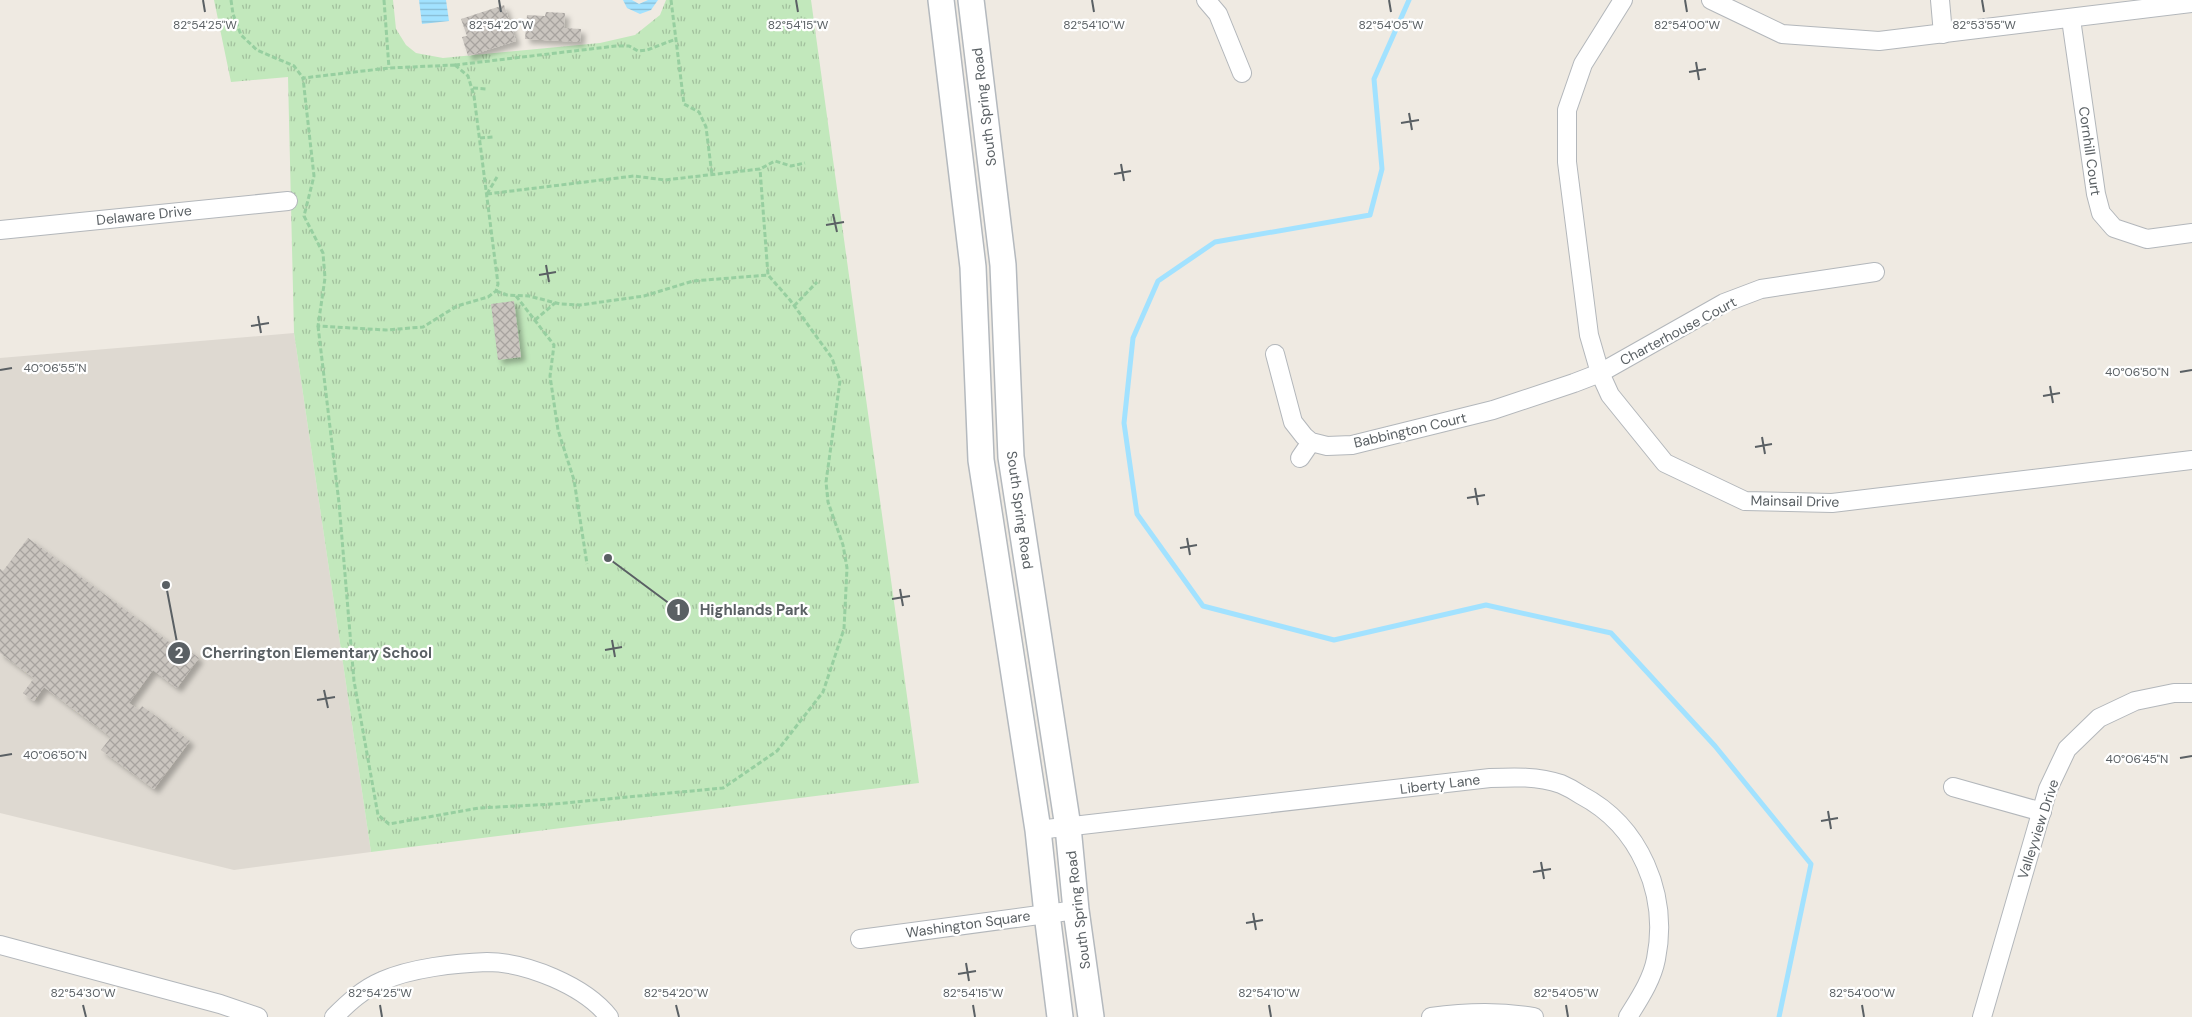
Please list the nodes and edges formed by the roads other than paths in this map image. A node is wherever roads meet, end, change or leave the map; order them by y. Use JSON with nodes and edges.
{"nodes":[{"id":1,"x":941,"y":0,"type":"edge"},
{"id":2,"x":971,"y":0,"type":"edge"},
{"id":3,"x":1206,"y":0,"type":"edge"},
{"id":4,"x":1624,"y":0,"type":"edge"},
{"id":5,"x":1710,"y":0,"type":"edge"},
{"id":6,"x":1940,"y":0,"type":"edge"},
{"id":7,"x":2182,"y":2,"type":"edge"},
{"id":8,"x":2071,"y":19,"type":"junction"},
{"id":9,"x":1943,"y":34,"type":"junction"},
{"id":10,"x":1242,"y":73,"type":"dead end"},
{"id":11,"x":288,"y":201,"type":"dead end"},
{"id":12,"x":0,"y":230,"type":"edge"},
{"id":13,"x":2192,"y":233,"type":"edge"},
{"id":14,"x":1875,"y":272,"type":"dead end"},
{"id":15,"x":1275,"y":354,"type":"dead end"},
{"id":16,"x":1600,"y":373,"type":"junction"},
{"id":17,"x":1311,"y":442,"type":"junction"},
{"id":18,"x":1300,"y":458,"type":"dead end"},
{"id":19,"x":2192,"y":460,"type":"edge"},
{"id":20,"x":2192,"y":693,"type":"edge"},
{"id":21,"x":1953,"y":787,"type":"dead end"},
{"id":22,"x":2042,"y":812,"type":"junction"},
{"id":23,"x":1068,"y":827,"type":"junction"},
{"id":24,"x":1038,"y":830,"type":"junction"},
{"id":25,"x":1076,"y":910,"type":"junction"},
{"id":26,"x":1046,"y":914,"type":"junction"},
{"id":27,"x":860,"y":939,"type":"dead end"},
{"id":28,"x":0,"y":945,"type":"edge"},
{"id":29,"x":258,"y":1017,"type":"edge"},
{"id":30,"x":334,"y":1017,"type":"edge"},
{"id":31,"x":609,"y":1017,"type":"edge"},
{"id":32,"x":1060,"y":1017,"type":"edge"},
{"id":33,"x":1091,"y":1017,"type":"edge"},
{"id":34,"x":1431,"y":1017,"type":"edge"},
{"id":35,"x":1534,"y":1017,"type":"edge"},
{"id":36,"x":1628,"y":1017,"type":"edge"},
{"id":37,"x":1982,"y":1017,"type":"edge"}],
"edges":[{"from":1,"to":24,"type":"main road"},
{"from":2,"to":23,"type":"main road","name":"South Spring Road"},
{"from":3,"to":10,"type":"street"},
{"from":4,"to":16,"type":"street","name":"Mainsail Drive"},
{"from":5,"to":9,"type":"street"},
{"from":6,"to":9,"type":"street"},
{"from":7,"to":8,"type":"street"},
{"from":8,"to":9,"type":"street"},
{"from":8,"to":13,"type":"street","name":"Cornhill Court"},
{"from":11,"to":12,"type":"street","name":"Delaware Drive"},
{"from":14,"to":16,"type":"street","name":"Charterhouse Court"},
{"from":15,"to":17,"type":"street"},
{"from":16,"to":17,"type":"street","name":"Babbington Court"},
{"from":16,"to":19,"type":"street","name":"Mainsail Drive"},
{"from":17,"to":18,"type":"street"},
{"from":20,"to":22,"type":"street","name":"Valleyview Drive"},
{"from":21,"to":22,"type":"street"},
{"from":22,"to":37,"type":"street","name":"Valleyview Drive"},
{"from":23,"to":24,"type":"street","name":"Liberty Lane"},
{"from":23,"to":25,"type":"main road","name":"South Spring Road"},
{"from":23,"to":36,"type":"street","name":"Liberty Lane"},
{"from":24,"to":26,"type":"main road"},
{"from":25,"to":26,"type":"street","name":"Washington Square"},
{"from":25,"to":33,"type":"main road","name":"South Spring Road"},
{"from":26,"to":27,"type":"street","name":"Washington Square"},
{"from":26,"to":32,"type":"main road"},
{"from":28,"to":29,"type":"street"},
{"from":30,"to":31,"type":"street"},
{"from":34,"to":35,"type":"street"}]}
